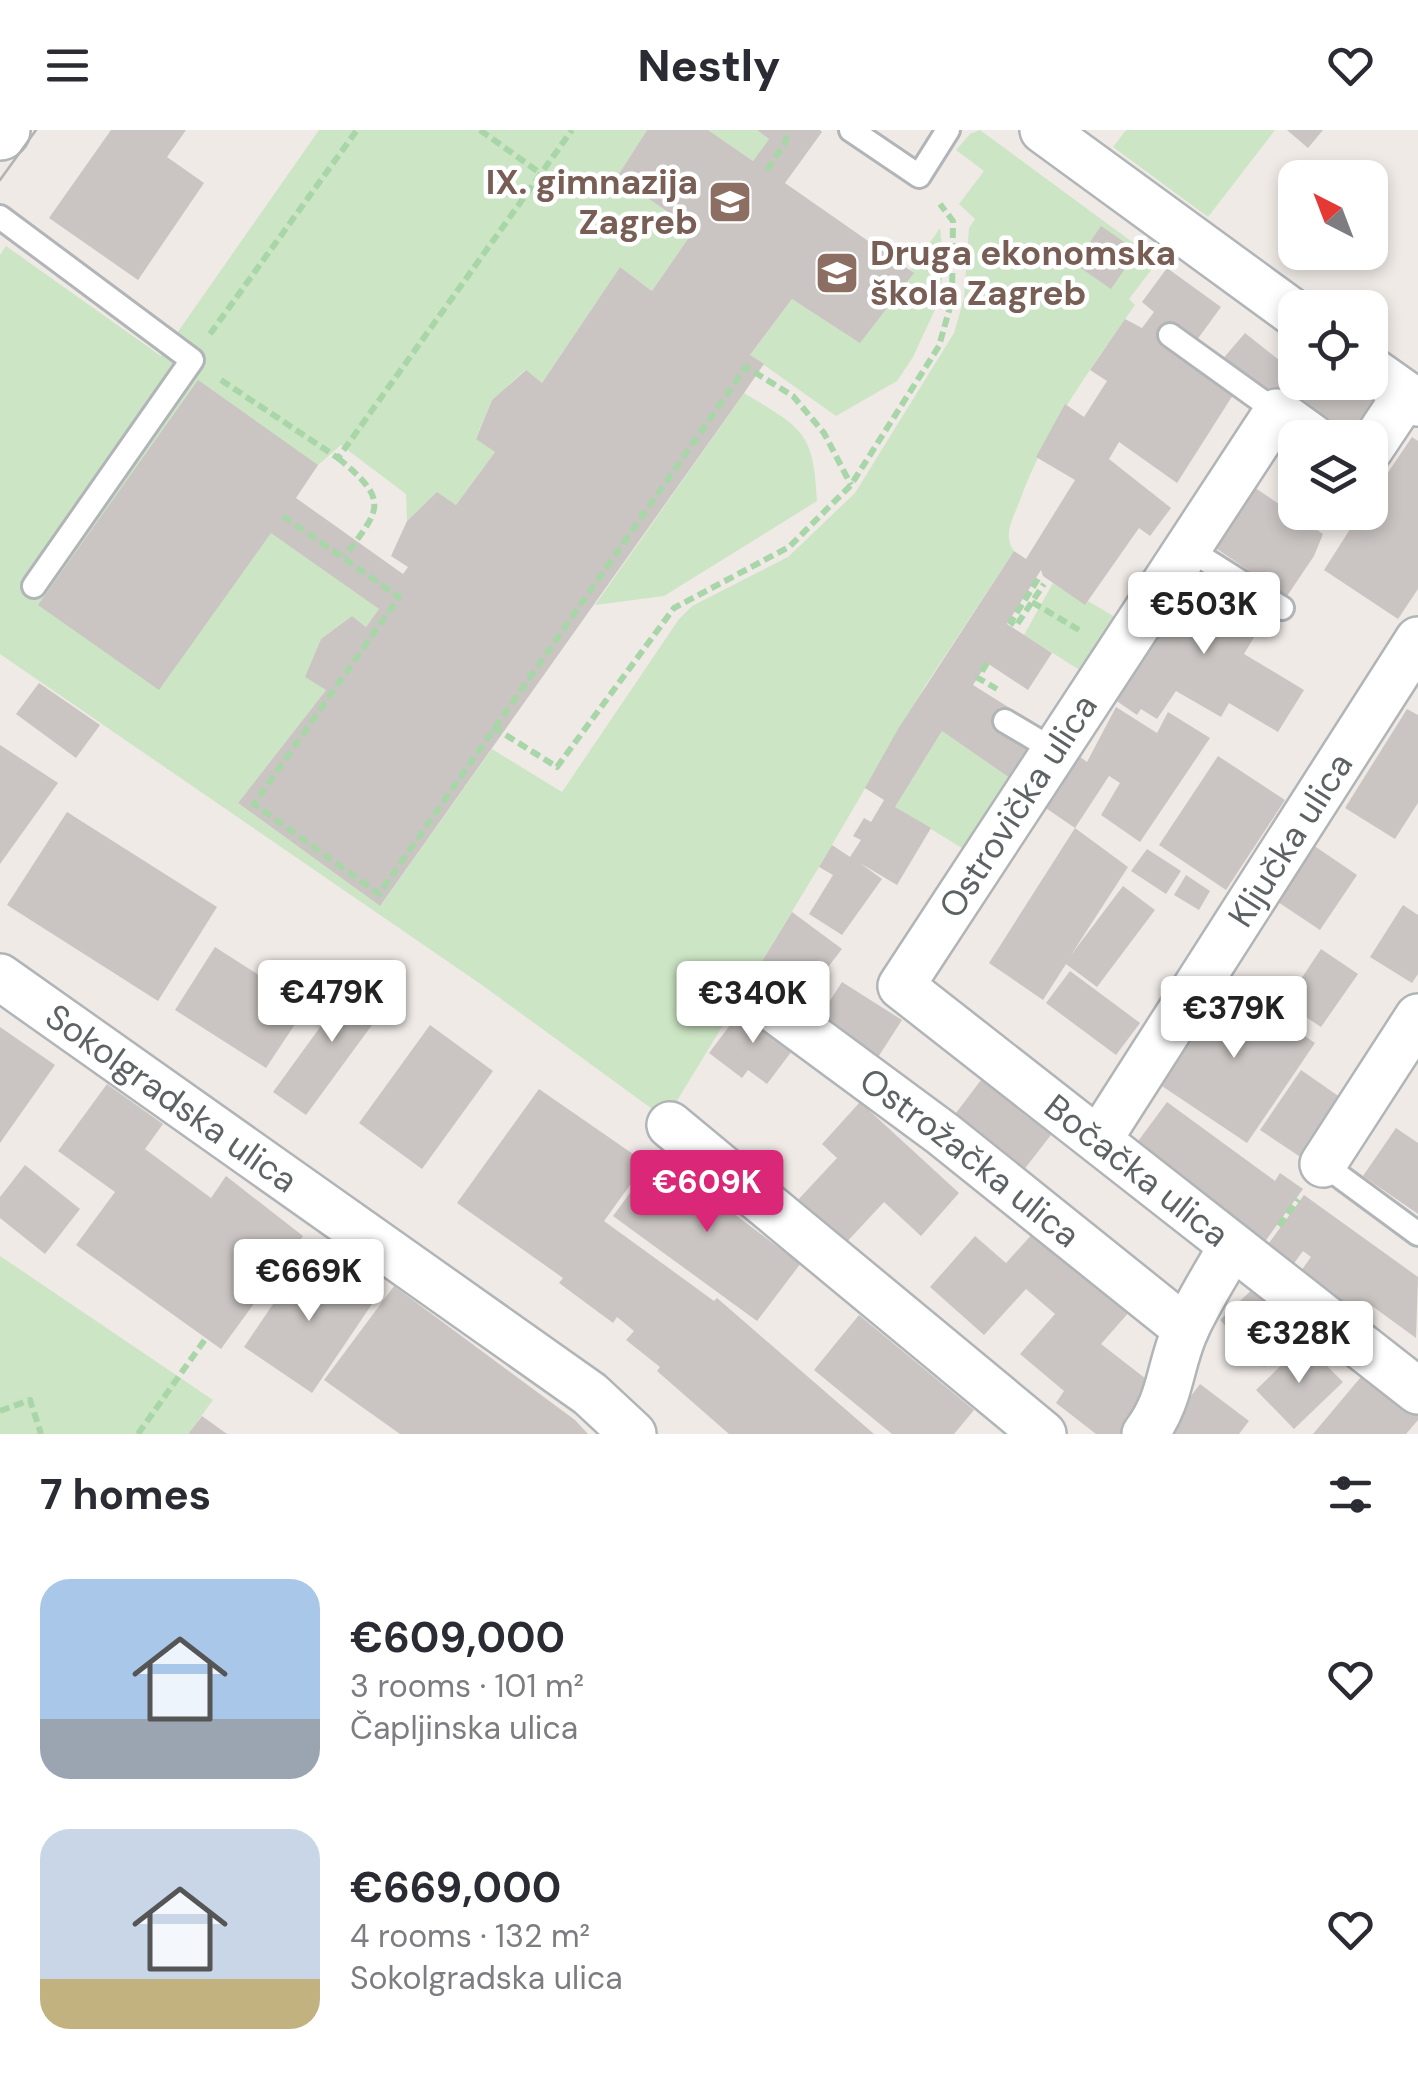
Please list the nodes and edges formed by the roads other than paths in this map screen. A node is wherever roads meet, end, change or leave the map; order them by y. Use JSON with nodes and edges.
{"nodes":[{"id":1,"x":850,"y":130,"type":"edge"},
{"id":2,"x":948,"y":130,"type":"edge"},
{"id":3,"x":1043,"y":130,"type":"edge"},
{"id":4,"x":0,"y":217,"type":"edge"},
{"id":5,"x":1278,"y":302,"type":"edge"},
{"id":6,"x":1170,"y":335,"type":"dead end"},
{"id":7,"x":1388,"y":382,"type":"edge"},
{"id":8,"x":1412,"y":399,"type":"edge"},
{"id":9,"x":1288,"y":420,"type":"edge"},
{"id":10,"x":1388,"y":428,"type":"edge"},
{"id":11,"x":1278,"y":444,"type":"edge"},
{"id":12,"x":1187,"y":548,"type":"junction"},
{"id":13,"x":34,"y":586,"type":"dead end"},
{"id":14,"x":1282,"y":608,"type":"dead end"},
{"id":15,"x":1418,"y":640,"type":"edge"},
{"id":16,"x":1005,"y":720,"type":"dead end"},
{"id":17,"x":1054,"y":750,"type":"junction"},
{"id":18,"x":0,"y":977,"type":"edge"},
{"id":19,"x":901,"y":986,"type":"joint"},
{"id":20,"x":748,"y":990,"type":"dead end"},
{"id":21,"x":1418,"y":1017,"type":"edge"},
{"id":22,"x":670,"y":1125,"type":"dead end"},
{"id":23,"x":1099,"y":1139,"type":"junction"},
{"id":24,"x":1323,"y":1164,"type":"joint"},
{"id":25,"x":1418,"y":1234,"type":"edge"},
{"id":26,"x":1232,"y":1246,"type":"junction"},
{"id":27,"x":1186,"y":1329,"type":"junction"},
{"id":28,"x":1418,"y":1391,"type":"edge"},
{"id":29,"x":633,"y":1434,"type":"edge"},
{"id":30,"x":1042,"y":1434,"type":"edge"},
{"id":31,"x":1145,"y":1434,"type":"edge"}],
"edges":[{"from":1,"to":2,"type":"lane"},
{"from":3,"to":5,"type":"street"},
{"from":4,"to":13,"type":"lane"},
{"from":6,"to":9,"type":"lane"},
{"from":7,"to":8,"type":"street"},
{"from":8,"to":10,"type":"street"},
{"from":11,"to":12,"type":"street","name":"Ostrovička ulica"},
{"from":12,"to":14,"type":"lane"},
{"from":12,"to":17,"type":"street","name":"Ostrovička ulica"},
{"from":15,"to":23,"type":"street","name":"Ključka ulica"},
{"from":16,"to":17,"type":"lane"},
{"from":17,"to":19,"type":"street","name":"Ostrovička ulica"},
{"from":18,"to":29,"type":"street","name":"Sokolgradska ulica"},
{"from":19,"to":23,"type":"street","name":"Bočačka ulica"},
{"from":20,"to":27,"type":"street","name":"Ostrožačka ulica"},
{"from":21,"to":24,"type":"street"},
{"from":22,"to":30,"type":"street"},
{"from":23,"to":26,"type":"street","name":"Bočačka ulica"},
{"from":24,"to":25,"type":"lane"},
{"from":26,"to":27,"type":"street"},
{"from":26,"to":28,"type":"street","name":"Bočačka ulica"},
{"from":27,"to":31,"type":"street"}]}
